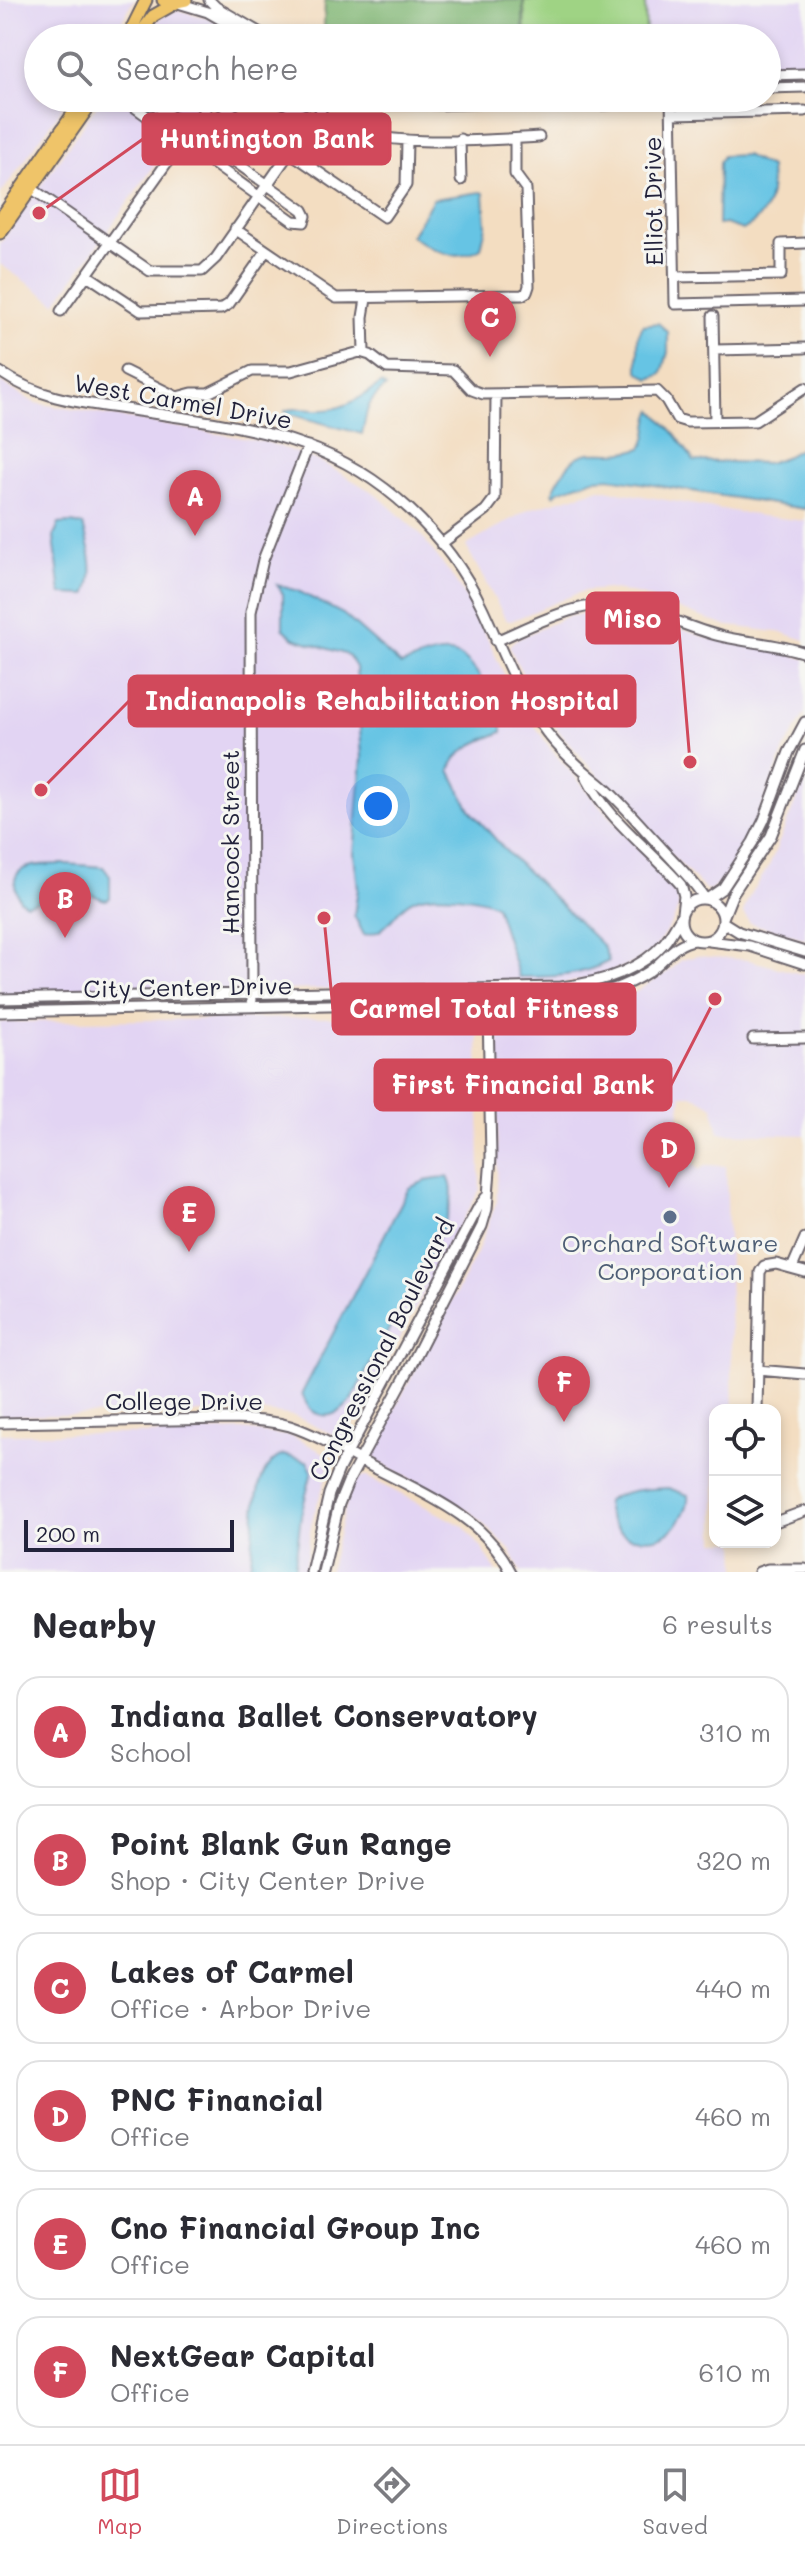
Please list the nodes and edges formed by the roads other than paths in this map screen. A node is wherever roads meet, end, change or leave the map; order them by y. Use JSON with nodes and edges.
{"nodes":[{"id":1,"x":146,"y":0,"type":"edge"},
{"id":2,"x":163,"y":0,"type":"edge"},
{"id":3,"x":209,"y":0,"type":"edge"},
{"id":4,"x":180,"y":2,"type":"edge"},
{"id":5,"x":134,"y":24,"type":"edge"},
{"id":6,"x":148,"y":24,"type":"edge"},
{"id":7,"x":229,"y":24,"type":"edge"},
{"id":8,"x":245,"y":24,"type":"edge"},
{"id":9,"x":805,"y":74,"type":"edge"},
{"id":10,"x":781,"y":75,"type":"edge"},
{"id":11,"x":805,"y":87,"type":"edge"},
{"id":12,"x":781,"y":88,"type":"edge"},
{"id":13,"x":805,"y":111,"type":"edge"},
{"id":14,"x":74,"y":112,"type":"edge"},
{"id":15,"x":85,"y":112,"type":"edge"},
{"id":16,"x":142,"y":112,"type":"edge"},
{"id":17,"x":165,"y":112,"type":"edge"},
{"id":18,"x":203,"y":112,"type":"edge"},
{"id":19,"x":230,"y":112,"type":"edge"},
{"id":20,"x":300,"y":112,"type":"edge"},
{"id":21,"x":320,"y":112,"type":"edge"},
{"id":22,"x":761,"y":112,"type":"edge"},
{"id":23,"x":781,"y":112,"type":"edge"},
{"id":24,"x":672,"y":114,"type":"joint"},
{"id":25,"x":313,"y":119,"type":"junction"},
{"id":26,"x":191,"y":130,"type":"junction"},
{"id":27,"x":539,"y":137,"type":"dead end"},
{"id":28,"x":460,"y":139,"type":"junction"},
{"id":29,"x":515,"y":139,"type":"junction"},
{"id":30,"x":183,"y":140,"type":"junction"},
{"id":31,"x":407,"y":140,"type":"junction"},
{"id":32,"x":290,"y":151,"type":"junction"},
{"id":33,"x":461,"y":180,"type":"dead end"},
{"id":34,"x":266,"y":184,"type":"junction"},
{"id":35,"x":31,"y":188,"type":"junction"},
{"id":36,"x":258,"y":196,"type":"junction"},
{"id":37,"x":0,"y":219,"type":"edge"},
{"id":38,"x":235,"y":229,"type":"junction"},
{"id":39,"x":0,"y":233,"type":"edge"},
{"id":40,"x":109,"y":243,"type":"junction"},
{"id":41,"x":805,"y":243,"type":"edge"},
{"id":42,"x":266,"y":251,"type":"junction"},
{"id":43,"x":87,"y":275,"type":"junction"},
{"id":44,"x":675,"y":277,"type":"junction"},
{"id":45,"x":366,"y":299,"type":"junction"},
{"id":46,"x":805,"y":301,"type":"edge"},
{"id":47,"x":61,"y":311,"type":"dead end"},
{"id":48,"x":713,"y":316,"type":"dead end"},
{"id":49,"x":805,"y":348,"type":"edge"},
{"id":50,"x":714,"y":350,"type":"junction"},
{"id":51,"x":364,"y":352,"type":"junction"},
{"id":52,"x":125,"y":371,"type":"dead end"},
{"id":53,"x":0,"y":372,"type":"edge"},
{"id":54,"x":804,"y":392,"type":"edge"},
{"id":55,"x":496,"y":394,"type":"junction"},
{"id":56,"x":715,"y":421,"type":"junction"},
{"id":57,"x":308,"y":446,"type":"junction"},
{"id":58,"x":441,"y":544,"type":"junction"},
{"id":59,"x":496,"y":641,"type":"junction"},
{"id":60,"x":805,"y":653,"type":"edge"},
{"id":61,"x":805,"y":722,"type":"edge"},
{"id":62,"x":805,"y":750,"type":"edge"},
{"id":63,"x":584,"y":774,"type":"junction"},
{"id":64,"x":706,"y":899,"type":"junction"},
{"id":65,"x":681,"y":915,"type":"junction"},
{"id":66,"x":723,"y":920,"type":"junction"},
{"id":67,"x":700,"y":940,"type":"junction"},
{"id":68,"x":805,"y":952,"type":"edge"},
{"id":69,"x":805,"y":964,"type":"edge"},
{"id":70,"x":492,"y":989,"type":"junction"},
{"id":71,"x":252,"y":994,"type":"junction"},
{"id":72,"x":0,"y":999,"type":"edge"},
{"id":73,"x":490,"y":1002,"type":"junction"},
{"id":74,"x":252,"y":1007,"type":"junction"},
{"id":75,"x":0,"y":1012,"type":"edge"},
{"id":76,"x":805,"y":1038,"type":"edge"},
{"id":77,"x":753,"y":1039,"type":"dead end"},
{"id":78,"x":486,"y":1197,"type":"junction"},
{"id":79,"x":805,"y":1238,"type":"edge"},
{"id":80,"x":792,"y":1268,"type":"junction"},
{"id":81,"x":805,"y":1272,"type":"edge"},
{"id":82,"x":757,"y":1370,"type":"junction"},
{"id":83,"x":805,"y":1374,"type":"edge"},
{"id":84,"x":757,"y":1404,"type":"edge"},
{"id":85,"x":0,"y":1423,"type":"edge"},
{"id":86,"x":347,"y":1453,"type":"junction"},
{"id":87,"x":360,"y":1460,"type":"junction"},
{"id":88,"x":805,"y":1511,"type":"edge"},
{"id":89,"x":781,"y":1520,"type":"edge"},
{"id":90,"x":805,"y":1569,"type":"edge"},
{"id":91,"x":311,"y":1572,"type":"edge"},
{"id":92,"x":323,"y":1572,"type":"edge"},
{"id":93,"x":511,"y":1572,"type":"edge"},
{"id":94,"x":759,"y":1572,"type":"edge"}],
"edges":[{"from":1,"to":5,"type":"main road"},
{"from":2,"to":4,"type":"main road"},
{"from":3,"to":8,"type":"street"},
{"from":4,"to":6,"type":"main road"},
{"from":4,"to":7,"type":"street"},
{"from":9,"to":10,"type":"street"},
{"from":11,"to":12,"type":"street"},
{"from":13,"to":23,"type":"street"},
{"from":14,"to":37,"type":"main road"},
{"from":15,"to":35,"type":"main road"},
{"from":16,"to":30,"type":"street"},
{"from":17,"to":26,"type":"street"},
{"from":18,"to":26,"type":"street"},
{"from":19,"to":32,"type":"street"},
{"from":20,"to":25,"type":"street"},
{"from":21,"to":25,"type":"street"},
{"from":22,"to":24,"type":"street"},
{"from":24,"to":44,"type":"street","name":"Elliot Drive"},
{"from":25,"to":31,"type":"street"},
{"from":25,"to":32,"type":"street"},
{"from":26,"to":30,"type":"street"},
{"from":26,"to":34,"type":"street"},
{"from":27,"to":29,"type":"street"},
{"from":28,"to":29,"type":"street"},
{"from":28,"to":31,"type":"street"},
{"from":28,"to":33,"type":"street"},
{"from":29,"to":45,"type":"street"},
{"from":30,"to":36,"type":"street"},
{"from":30,"to":40,"type":"street"},
{"from":31,"to":32,"type":"street"},
{"from":32,"to":34,"type":"street"},
{"from":34,"to":36,"type":"street"},
{"from":34,"to":36,"type":"street"},
{"from":35,"to":39,"type":"main road"},
{"from":35,"to":40,"type":"street"},
{"from":36,"to":38,"type":"street"},
{"from":38,"to":40,"type":"street"},
{"from":38,"to":42,"type":"street"},
{"from":40,"to":43,"type":"street"},
{"from":41,"to":44,"type":"street"},
{"from":42,"to":43,"type":"street"},
{"from":42,"to":45,"type":"street"},
{"from":43,"to":47,"type":"street"},
{"from":44,"to":46,"type":"street","name":"Elliot Drive"},
{"from":45,"to":51,"type":"street"},
{"from":48,"to":50,"type":"street"},
{"from":49,"to":50,"type":"street"},
{"from":50,"to":56,"type":"street"},
{"from":51,"to":52,"type":"street"},
{"from":51,"to":55,"type":"street"},
{"from":53,"to":57,"type":"street","name":"West Carmel Drive"},
{"from":54,"to":56,"type":"street"},
{"from":55,"to":56,"type":"street"},
{"from":55,"to":58,"type":"street"},
{"from":57,"to":58,"type":"street","name":"West Carmel Drive"},
{"from":57,"to":71,"type":"street","name":"Hancock Street"},
{"from":58,"to":59,"type":"street","name":"West Carmel Drive"},
{"from":59,"to":60,"type":"street"},
{"from":59,"to":63,"type":"street","name":"West Carmel Drive"},
{"from":61,"to":64,"type":"street"},
{"from":62,"to":66,"type":"street"},
{"from":63,"to":64,"type":"street","name":"West Carmel Drive"},
{"from":63,"to":65,"type":"street","name":"West Carmel Drive"},
{"from":64,"to":65,"type":"street"},
{"from":64,"to":66,"type":"street"},
{"from":65,"to":67,"type":"street"},
{"from":65,"to":70,"type":"street","name":"City Center Drive"},
{"from":66,"to":67,"type":"street"},
{"from":66,"to":68,"type":"street"},
{"from":67,"to":69,"type":"street"},
{"from":67,"to":73,"type":"street","name":"City Center Drive"},
{"from":70,"to":71,"type":"street","name":"City Center Drive"},
{"from":70,"to":73,"type":"street","name":"Congressional Boulevard"},
{"from":71,"to":72,"type":"street","name":"City Center Drive"},
{"from":71,"to":74,"type":"street","name":"Hancock Street"},
{"from":73,"to":74,"type":"street","name":"City Center Drive"},
{"from":73,"to":78,"type":"street","name":"Congressional Boulevard"},
{"from":74,"to":75,"type":"street","name":"City Center Drive"},
{"from":76,"to":77,"type":"street"},
{"from":78,"to":86,"type":"street","name":"Congressional Boulevard"},
{"from":78,"to":87,"type":"street","name":"Congressional Boulevard"},
{"from":79,"to":80,"type":"street"},
{"from":80,"to":81,"type":"street"},
{"from":80,"to":82,"type":"street"},
{"from":82,"to":83,"type":"street"},
{"from":82,"to":84,"type":"street"},
{"from":85,"to":86,"type":"street","name":"College Drive"},
{"from":86,"to":87,"type":"street","name":"College Drive"},
{"from":86,"to":91,"type":"street","name":"Congressional Boulevard"},
{"from":87,"to":92,"type":"street","name":"Congressional Boulevard"},
{"from":87,"to":93,"type":"street","name":"College Drive"},
{"from":88,"to":89,"type":"street"},
{"from":90,"to":94,"type":"street"}]}
